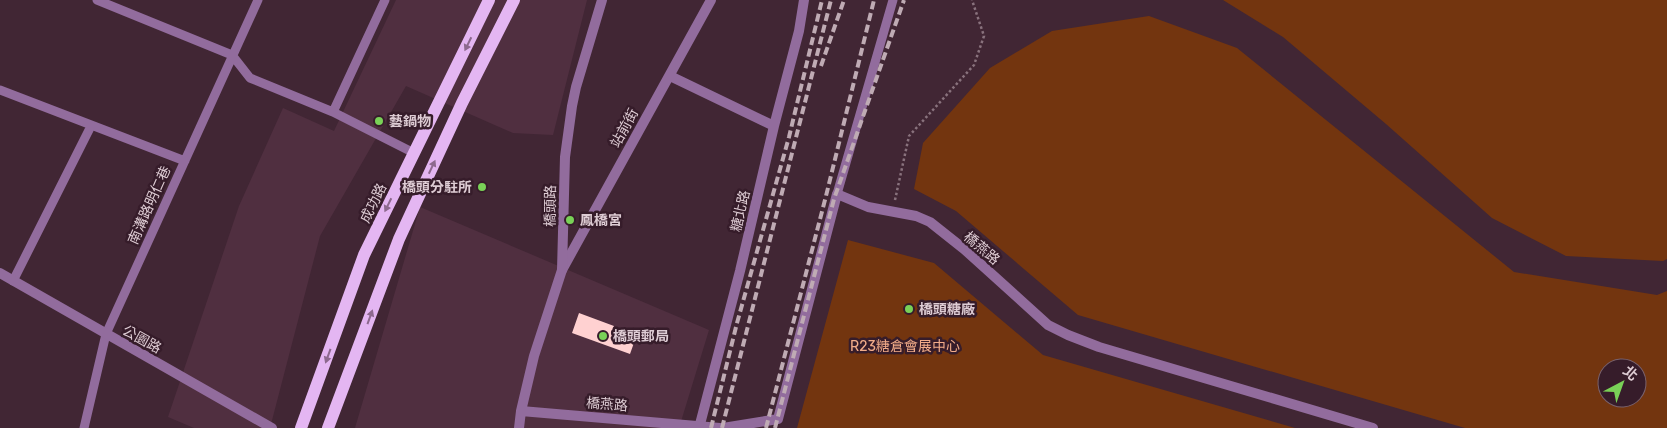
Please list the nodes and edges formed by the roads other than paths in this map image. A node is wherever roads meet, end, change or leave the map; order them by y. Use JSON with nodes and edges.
{"nodes":[{"id":1,"x":97,"y":0,"type":"edge"},
{"id":2,"x":258,"y":0,"type":"edge"},
{"id":3,"x":385,"y":0,"type":"edge"},
{"id":4,"x":490,"y":0,"type":"edge"},
{"id":5,"x":514,"y":0,"type":"edge"},
{"id":6,"x":602,"y":0,"type":"edge"},
{"id":7,"x":711,"y":0,"type":"edge"},
{"id":8,"x":804,"y":0,"type":"edge"},
{"id":9,"x":893,"y":0,"type":"edge"},
{"id":10,"x":111,"y":3,"type":"edge"},
{"id":11,"x":232,"y":55,"type":"junction"},
{"id":12,"x":670,"y":76,"type":"junction"},
{"id":13,"x":0,"y":90,"type":"edge"},
{"id":14,"x":333,"y":112,"type":"junction"},
{"id":15,"x":91,"y":126,"type":"junction"},
{"id":16,"x":774,"y":126,"type":"junction"},
{"id":17,"x":414,"y":153,"type":"junction"},
{"id":18,"x":185,"y":161,"type":"junction"},
{"id":19,"x":837,"y":194,"type":"junction"},
{"id":20,"x":562,"y":270,"type":"junction"},
{"id":21,"x":0,"y":273,"type":"edge"},
{"id":22,"x":13,"y":281,"type":"junction"},
{"id":23,"x":106,"y":334,"type":"junction"},
{"id":24,"x":521,"y":411,"type":"junction"},
{"id":25,"x":699,"y":427,"type":"edge"},
{"id":26,"x":84,"y":428,"type":"edge"},
{"id":27,"x":272,"y":428,"type":"edge"},
{"id":28,"x":301,"y":428,"type":"edge"},
{"id":29,"x":328,"y":428,"type":"edge"},
{"id":30,"x":519,"y":428,"type":"edge"},
{"id":31,"x":722,"y":428,"type":"edge"},
{"id":32,"x":1373,"y":428,"type":"edge"}],
"edges":[{"from":1,"to":10,"type":"lane"},
{"from":2,"to":11,"type":"lane","name":"南溝路明仁巷"},
{"from":3,"to":14,"type":"lane"},
{"from":4,"to":17,"type":"main road","name":"成功路","one_way":true},
{"from":29,"to":5,"type":"main road","one_way":true},
{"from":6,"to":20,"type":"street","name":"橋頭路"},
{"from":7,"to":12,"type":"street","name":"站前街"},
{"from":8,"to":16,"type":"street","name":"糖北路"},
{"from":9,"to":19,"type":"lane"},
{"from":10,"to":11,"type":"lane"},
{"from":11,"to":14,"type":"lane"},
{"from":11,"to":18,"type":"lane","name":"南溝路明仁巷"},
{"from":12,"to":16,"type":"street"},
{"from":12,"to":20,"type":"street","name":"站前街"},
{"from":13,"to":15,"type":"lane"},
{"from":14,"to":17,"type":"lane"},
{"from":15,"to":18,"type":"lane"},
{"from":15,"to":22,"type":"lane"},
{"from":16,"to":25,"type":"street","name":"糖北路"},
{"from":17,"to":28,"type":"main road","name":"成功路","one_way":true},
{"from":18,"to":23,"type":"lane","name":"南溝路明仁巷"},
{"from":19,"to":31,"type":"street","name":"橋燕路"},
{"from":19,"to":32,"type":"street","name":"橋燕路"},
{"from":20,"to":24,"type":"street","name":"橋頭路"},
{"from":21,"to":22,"type":"street","name":"公園路"},
{"from":22,"to":23,"type":"street","name":"公園路"},
{"from":23,"to":26,"type":"lane","name":"南溝路明仁巷"},
{"from":23,"to":27,"type":"street","name":"公園路"},
{"from":24,"to":25,"type":"street","name":"橋燕路"},
{"from":24,"to":30,"type":"street","name":"橋頭路"},
{"from":25,"to":31,"type":"street","name":"橋燕路"}]}
